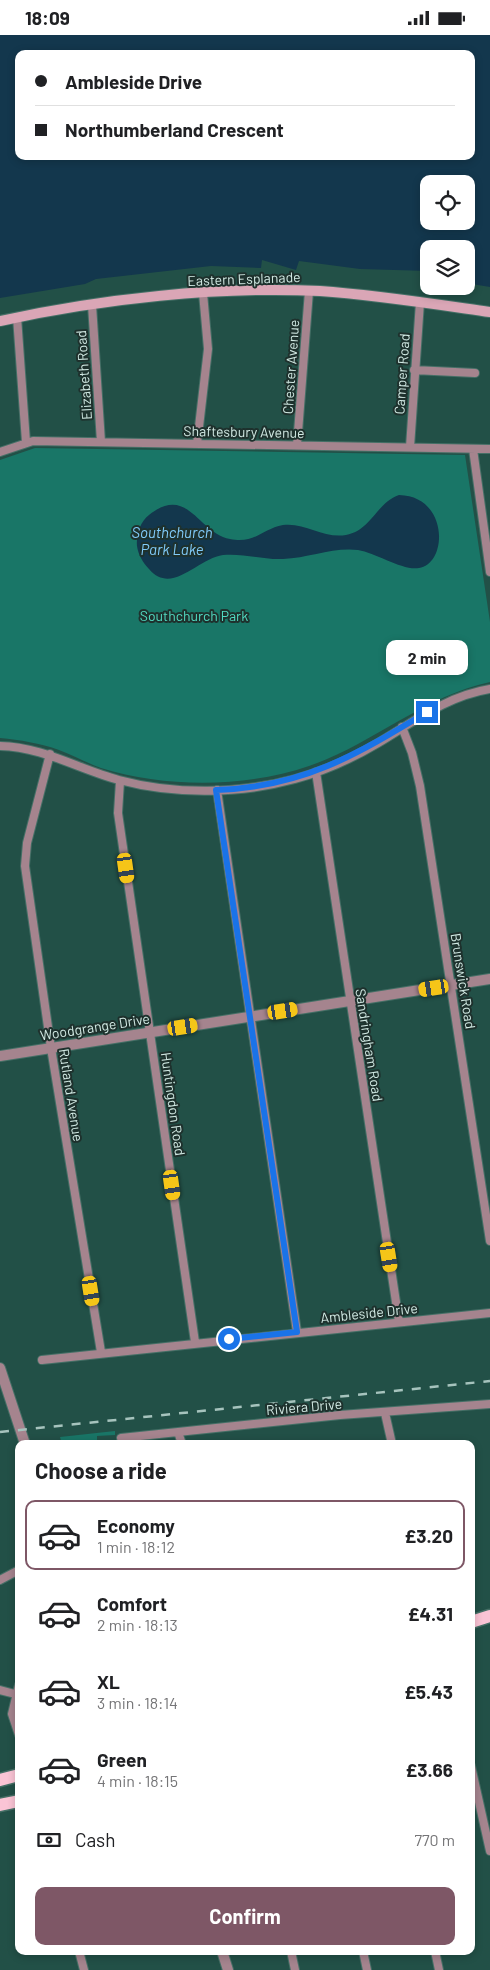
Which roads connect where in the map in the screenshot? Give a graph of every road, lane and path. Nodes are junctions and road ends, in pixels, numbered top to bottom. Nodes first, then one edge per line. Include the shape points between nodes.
1 (309, 291) junction
2 (203, 293) junction
3 (420, 302) junction
4 (92, 305) junction
5 (490, 312) edge
6 (17, 317) junction
7 (0, 321) edge
8 (414, 370) junction
9 (475, 373) dead end
10 (101, 442) junction
11 (26, 443) junction
12 (197, 444) junction
13 (298, 445) junction
14 (410, 447) junction
15 (473, 449) junction
16 (490, 449) edge
17 (0, 452) edge
18 (490, 572) edge
19 (490, 689) edge
20 (402, 727) junction
21 (0, 746) edge
22 (50, 754) junction
23 (316, 772) junction
24 (120, 781) junction
25 (216, 790) junction
26 (490, 979) edge
27 (451, 985) junction
28 (350, 1001) junction
29 (250, 1016) junction
30 (150, 1033) junction
31 (51, 1048) junction
32 (0, 1056) edge
33 (490, 1241) edge
34 (490, 1313) edge
35 (398, 1322) junction
36 (297, 1332) junction
37 (196, 1342) junction
38 (101, 1353) junction
39 (42, 1360) dead end
40 (0, 1368) edge
41 (490, 1404) edge
42 (385, 1413) junction
43 (178, 1432) junction
44 (24, 1440) edge
45 (128, 1440) edge
46 (181, 1440) edge
47 (391, 1440) edge
48 (15, 1572) edge
49 (0, 1580) edge
50 (490, 1616) edge
51 (475, 1621) edge
52 (0, 1690) edge
53 (15, 1694) joint
54 (15, 1723) edge
55 (15, 1776) edge
56 (0, 1779) edge
57 (475, 1784) edge
58 (15, 1802) edge
59 (0, 1805) edge
60 (490, 1851) edge
61 (80, 1955) edge
62 (223, 1955) edge
63 (292, 1955) edge
64 (364, 1955) edge
65 (436, 1955) edge
66 (84, 1970) edge
67 (228, 1970) edge
68 (295, 1970) edge
69 (367, 1970) edge
70 (439, 1970) edge

1 - 2 main road, Eastern Esplanade
1 - 3 main road, Eastern Esplanade
1 - 13 street, Chester Avenue
2 - 4 main road, Eastern Esplanade
2 - 12 street via 208,349
3 - 5 main road, Eastern Esplanade
3 - 8 street, Camper Road
4 - 6 main road, Eastern Esplanade
4 - 10 street, Elizabeth Road
6 - 7 main road, Eastern Esplanade
6 - 11 street
8 - 9 street
8 - 14 street, Camper Road
10 - 11 street, Shaftesbury Avenue
10 - 12 street, Shaftesbury Avenue
11 - 17 street, Shaftesbury Avenue
12 - 13 street, Shaftesbury Avenue
13 - 14 street, Shaftesbury Avenue
14 - 15 street, Shaftesbury Avenue
15 - 16 street, Shaftesbury Avenue
15 - 18 street
19 - 20 street via 463,695
20 - 23 street via 367,749
20 - 27 street, Brunswick Road via 420,786
21 - 22 street
22 - 24 street
22 - 31 street, Rutland Avenue via 27,843 25,866
23 - 25 street via 279,783
23 - 28 street, Sandringham Road
24 - 25 street via 155,787
24 - 30 street, Huntingdon Road via 118,813
25 - 29 street
26 - 27 street, Woodgrange Drive
27 - 28 street, Woodgrange Drive
27 - 33 street, Brunswick Road
28 - 29 street, Woodgrange Drive
28 - 35 street, Sandringham Road
29 - 30 street, Woodgrange Drive
29 - 36 street
30 - 31 street, Woodgrange Drive
30 - 37 street, Huntingdon Road
31 - 32 street, Woodgrange Drive
31 - 38 street, Rutland Avenue
34 - 35 street, Ambleside Drive
35 - 36 street, Ambleside Drive
36 - 37 street, Ambleside Drive
37 - 38 street, Ambleside Drive
38 - 39 street, Ambleside Drive
40 - 44 street
41 - 42 street, Riviera Drive
42 - 43 street, Riviera Drive
42 - 47 street
43 - 45 street, Riviera Drive
43 - 46 street
48 - 49 street
50 - 51 main road
52 - 53 street
53 - 54 street via 12,1714
55 - 56 main road
57 - 60 street
58 - 59 main road
61 - 66 street
62 - 67 street
63 - 68 street
64 - 69 street
65 - 70 street

